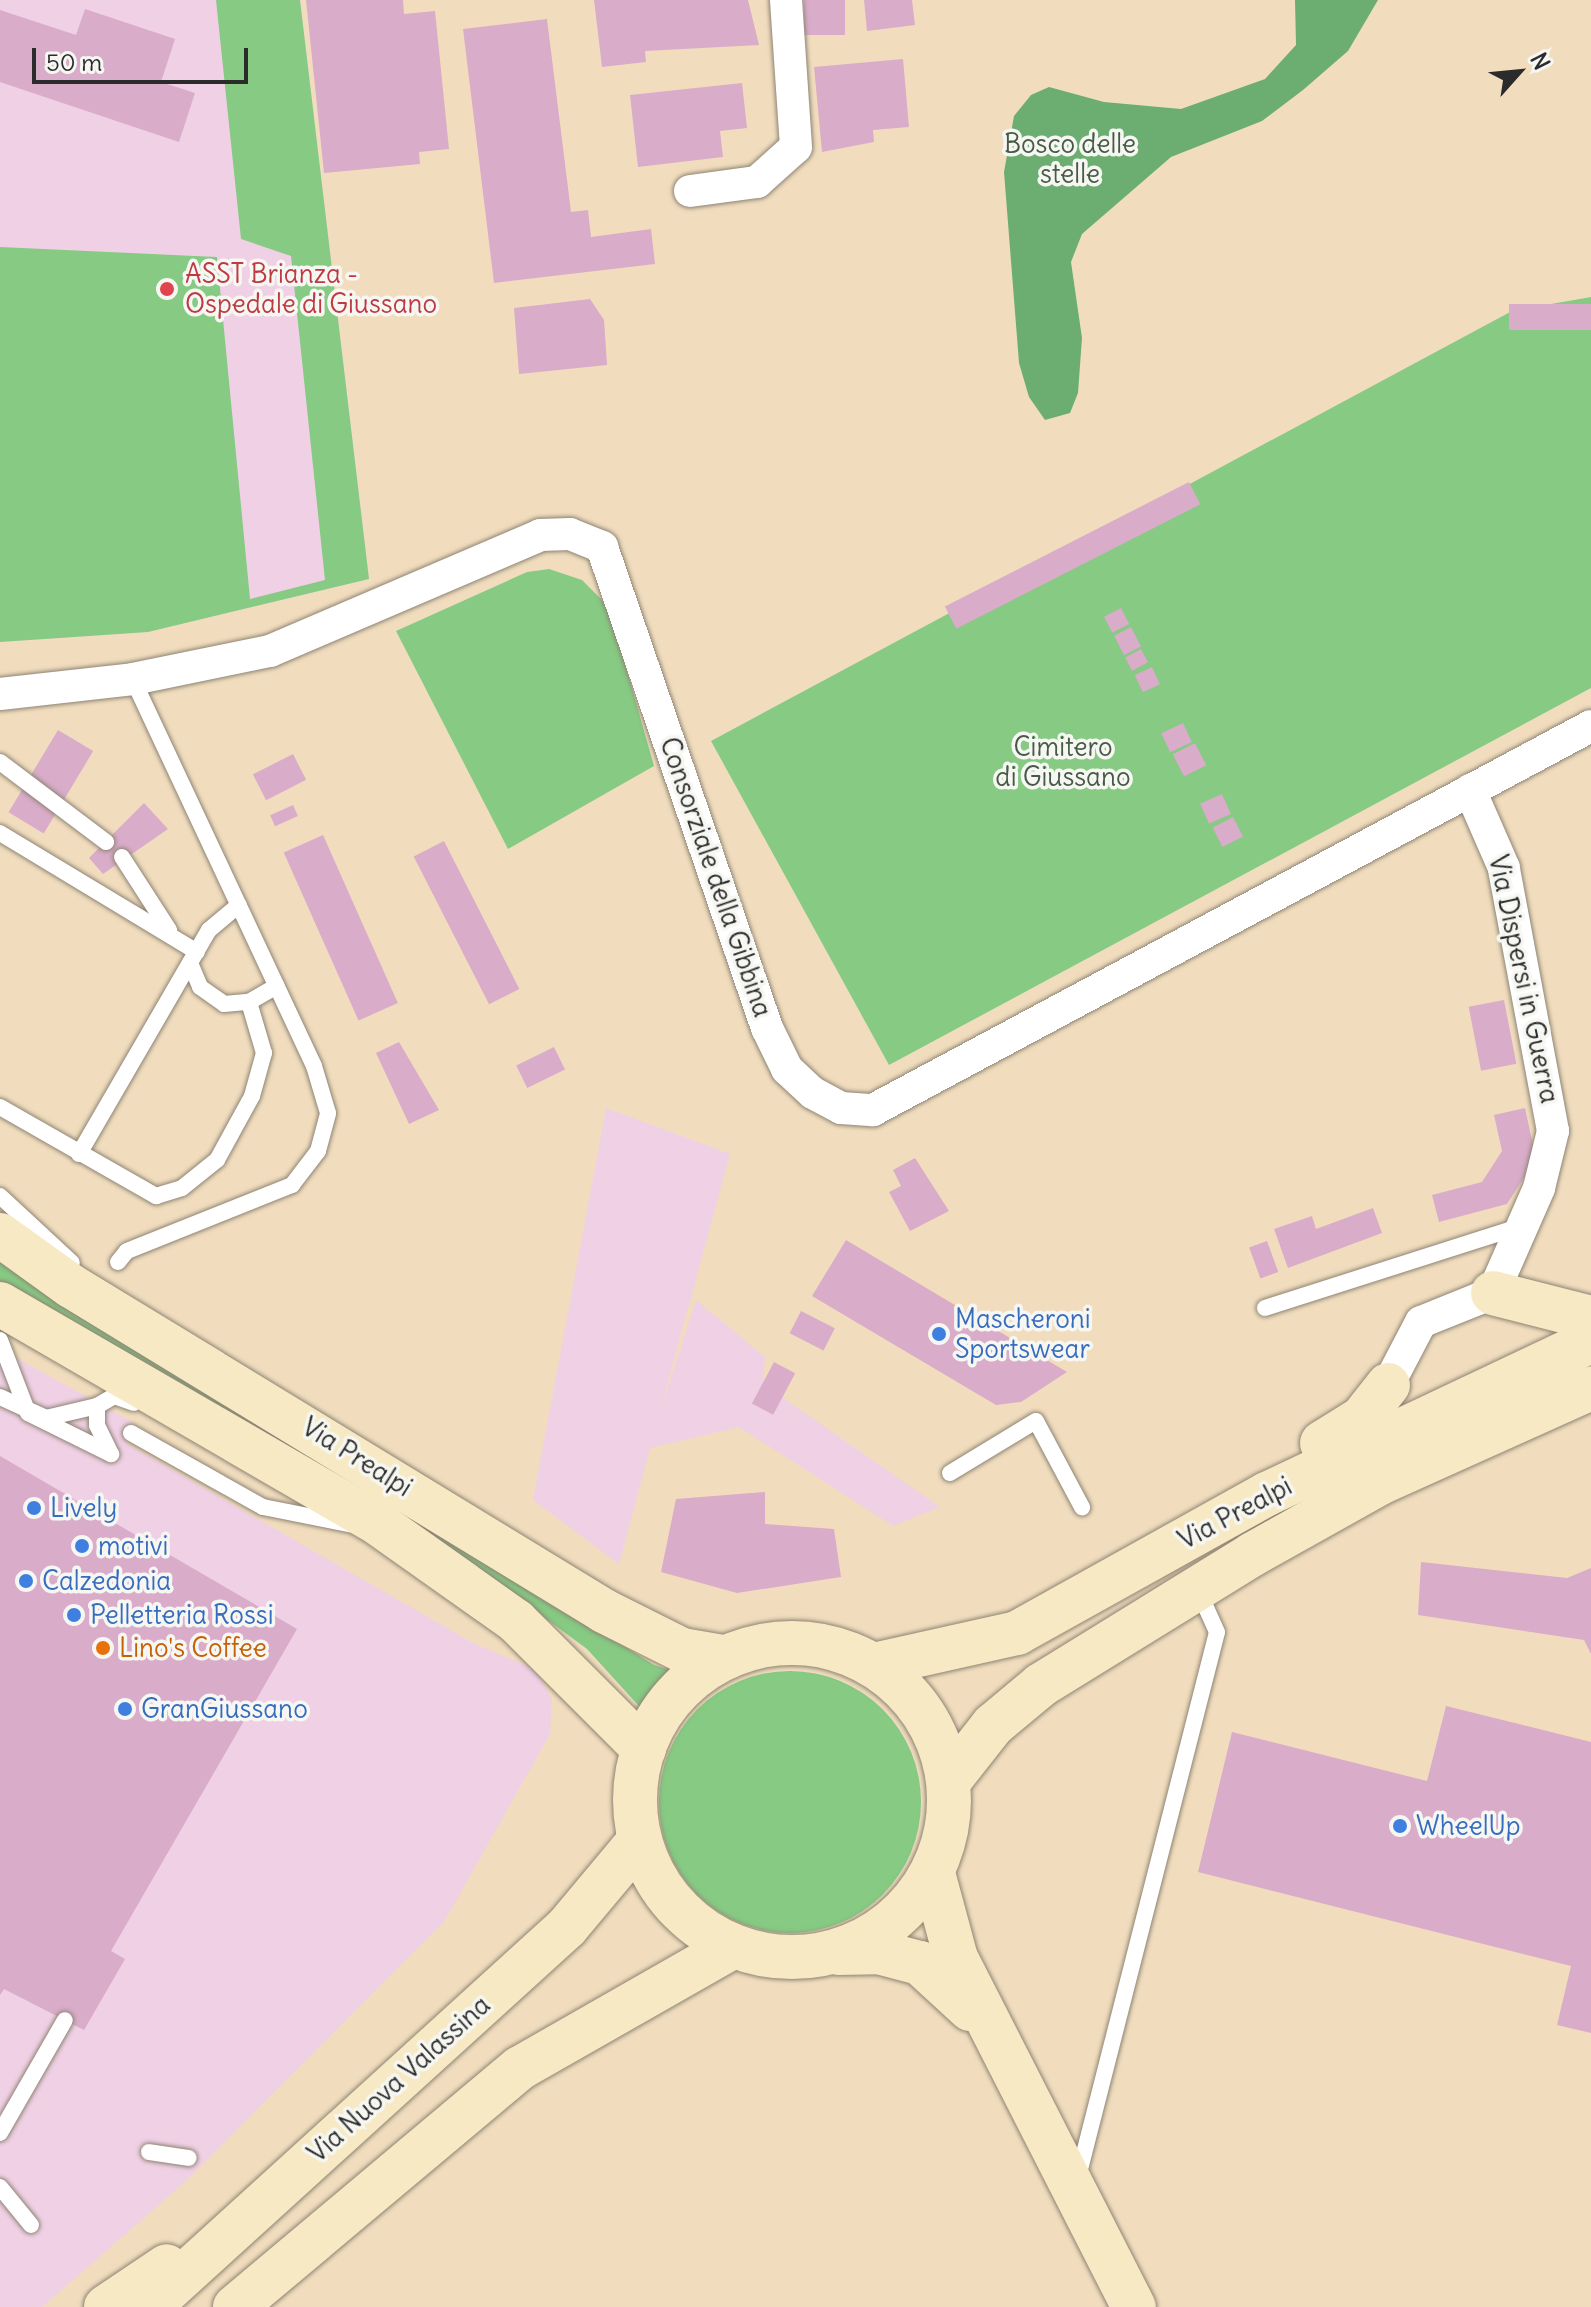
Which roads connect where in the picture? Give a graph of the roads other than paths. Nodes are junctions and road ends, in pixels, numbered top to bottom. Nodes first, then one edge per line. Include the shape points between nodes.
1 (786, 0) edge
2 (690, 191) dead end
3 (133, 679) junction
4 (0, 694) edge
5 (1591, 726) edge
6 (0, 762) edge
7 (1470, 790) junction
8 (0, 833) edge
9 (106, 842) dead end
10 (122, 857) dead end
11 (239, 905) junction
12 (174, 937) junction
13 (194, 957) junction
14 (277, 986) junction
15 (249, 1002) junction
16 (0, 1107) edge
17 (79, 1154) junction
18 (0, 1196) edge
19 (1523, 1226) junction
20 (0, 1235) edge
21 (118, 1262) dead end
22 (1493, 1293) junction
23 (0, 1304) edge
24 (1265, 1308) dead end
25 (1591, 1318) edge
26 (0, 1340) edge
27 (1591, 1341) edge
28 (1388, 1385) joint
29 (1591, 1388) edge
30 (0, 1397) edge
31 (97, 1406) junction
32 (274, 1406) junction
33 (28, 1413) junction
34 (131, 1433) dead end
35 (950, 1473) dead end
36 (299, 1477) junction
37 (1267, 1494) junction
38 (1082, 1507) dead end
39 (379, 1524) junction
40 (1197, 1589) junction
41 (724, 1657) junction
42 (874, 1665) junction
43 (644, 1749) junction
44 (949, 1781) junction
45 (639, 1841) junction
46 (933, 1873) junction
47 (732, 1947) junction
48 (832, 1953) junction
49 (65, 2020) dead end
50 (997, 2040) junction
51 (0, 2133) edge
52 (149, 2152) dead end
53 (189, 2158) dead end
54 (0, 2187) edge
55 (1074, 2190) junction
56 (247, 2216) junction
57 (31, 2225) dead end
58 (269, 2288) edge
59 (106, 2307) edge
60 (149, 2307) edge
61 (235, 2307) edge
62 (1134, 2307) edge

1 - 2 street via 796,147 757,182
3 - 4 street, Consorziale della Gibbina
3 - 7 street, Consorziale della Gibbina via 314,638 540,535 570,534 602,547 767,1028 787,1069 841,1108 873,1110
3 - 11 lane
5 - 7 street
6 - 9 lane
7 - 19 street, Via Dispersi in Guerra via 1504,868 1552,1100 1549,1158
8 - 12 lane
10 - 12 lane
11 - 13 lane
11 - 14 lane
12 - 13 lane
13 - 15 lane via 200,987 224,1004
13 - 17 lane
14 - 15 lane
14 - 21 lane via 328,1113 318,1151 292,1185 127,1251
15 - 17 lane via 264,1053 252,1096 217,1160 182,1188 156,1196
16 - 17 lane
18 - 32 lane via 74,1265 243,1370
19 - 22 street, Via Dispersi in Guerra
19 - 24 lane
20 - 32 main road, Via Prealpi via 71,1286
22 - 25 main road
22 - 28 street via 1421,1322
23 - 36 main road, Via Prealpi
26 - 33 lane
27 - 37 main road, Via Prealpi
28 - 37 main road via 1362,1418 1307,1453
29 - 40 main road, Via Prealpi via 1380,1483
30 - 33 lane
31 - 33 lane via 67,1418
31 - 33 lane via 97,1425 111,1454
31 - 36 lane via 122,1397 229,1459
32 - 41 main road, Via Prealpi via 604,1611 682,1650
34 - 39 lane via 263,1507 349,1530
35 - 38 lane via 1036,1421
36 - 39 main road, Via Prealpi
37 - 42 main road, Via Prealpi via 1017,1633
39 - 43 main road, Via Prealpi via 516,1621
40 - 44 main road, Via Prealpi via 1041,1685 993,1725
40 - 55 lane via 1217,1632
41 - 42 main road via 785,1642 831,1647
41 - 43 main road via 673,1695
42 - 44 main road via 910,1695 936,1735
43 - 45 main road via 634,1804
44 - 46 main road via 950,1813
45 - 47 main road via 659,1885 691,1922
45 - 56 main road, Via Nuova Valassina via 567,1927
46 - 48 main road via 891,1924
46 - 50 main road via 956,1958
47 - 48 main road via 776,1957
47 - 58 main road via 520,2068 362,2198
48 - 50 main road via 878,1952 920,1963
49 - 51 lane
50 - 55 main road
52 - 53 lane
54 - 57 lane
55 - 62 main road
56 - 59 main road
56 - 60 main road, Via Nuova Valassina
58 - 61 main road

